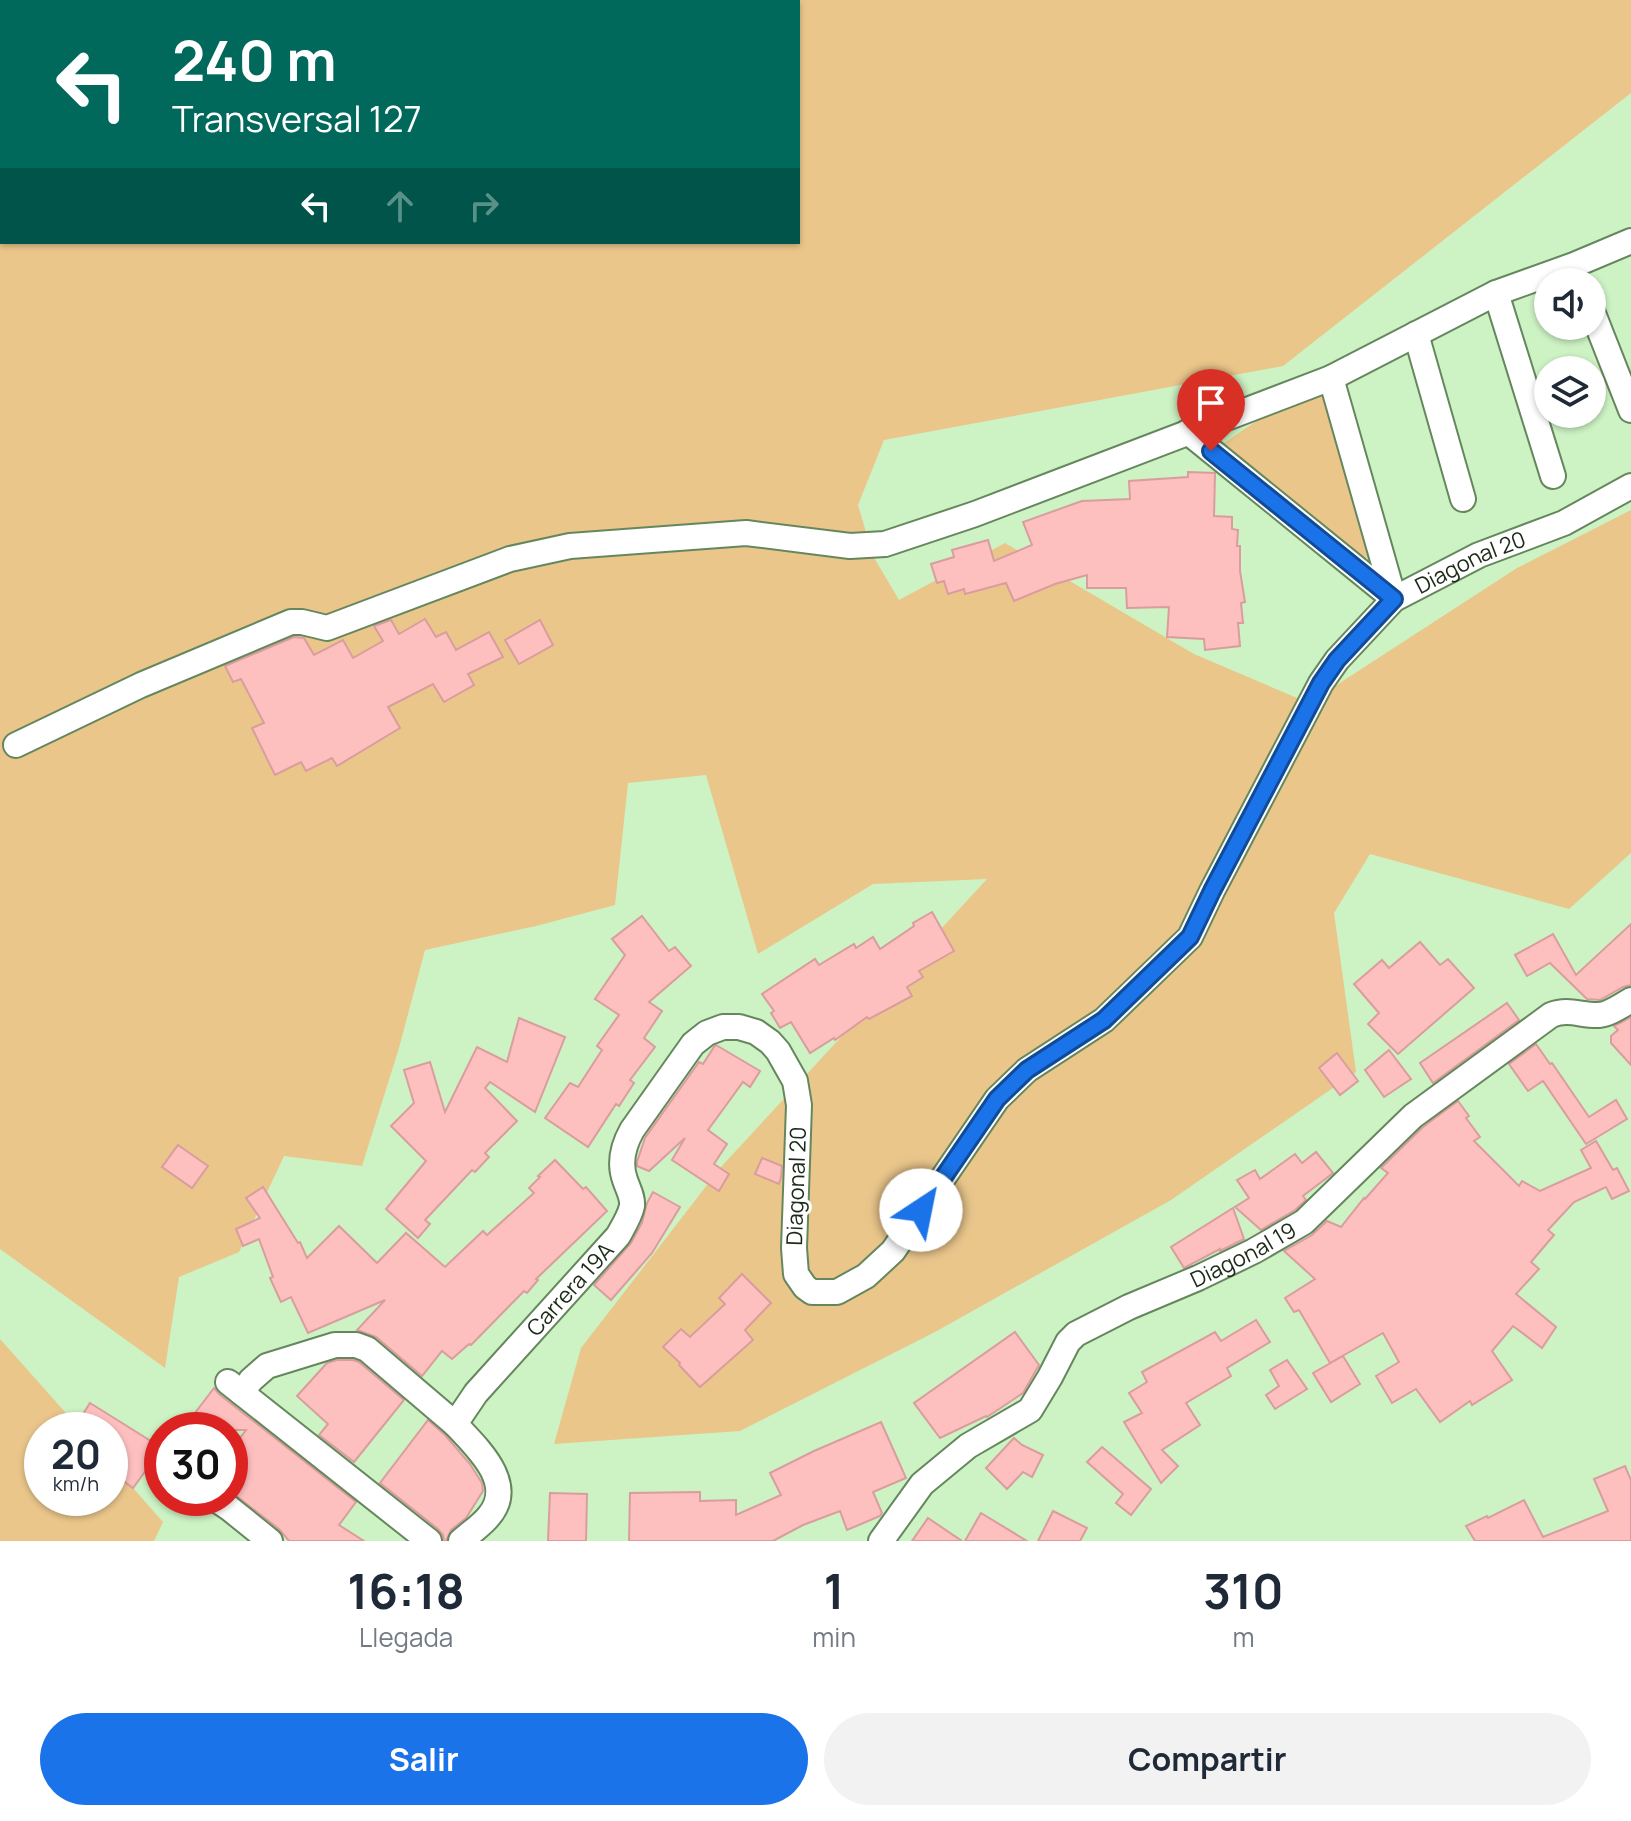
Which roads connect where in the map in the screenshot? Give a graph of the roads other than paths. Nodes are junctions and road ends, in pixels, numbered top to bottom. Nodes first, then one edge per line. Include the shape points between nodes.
1 (1631, 241) edge
2 (1587, 268) edge
3 (1534, 284) edge
4 (1496, 293) junction
5 (1416, 334) junction
6 (1603, 340) edge
7 (1331, 378) junction
8 (1631, 410) edge
9 (1188, 432) junction
10 (1553, 476) dead end
11 (1631, 486) edge
12 (1463, 499) dead end
13 (1394, 599) junction
14 (16, 745) dead end
15 (1631, 1000) edge
16 (723, 1027) joint
17 (455, 1424) junction
18 (239, 1516) edge
19 (270, 1541) edge
20 (429, 1541) edge
21 (461, 1541) edge
22 (881, 1541) edge

1 - 2 street
3 - 4 street
4 - 5 street
4 - 10 street
5 - 7 street
5 - 12 street
6 - 8 street
7 - 9 street
7 - 13 street
9 - 13 street
9 - 14 street via 885,544 850,546 746,533 570,546 510,559 327,628 291,622
11 - 13 street, Diagonal 20 via 1564,523 1479,555
13 - 16 street, Diagonal 20 via 1321,683 1190,937 1104,1020 1027,1070 997,1099 893,1251 866,1276 837,1292 812,1292 796,1274 795,1081 770,1042 756,1032
15 - 22 street, Diagonal 19 via 1599,1015 1551,1015 1413,1116 1304,1222 1212,1272 1076,1334 1030,1410 968,1446 922,1484
16 - 17 street, Carrera 19A via 693,1044 625,1143 622,1161 632,1206 618,1236 476,1393
17 - 20 street via 356,1345 335,1345 267,1366 235,1387
17 - 21 street via 491,1466 499,1490 491,1515
18 - 19 street

